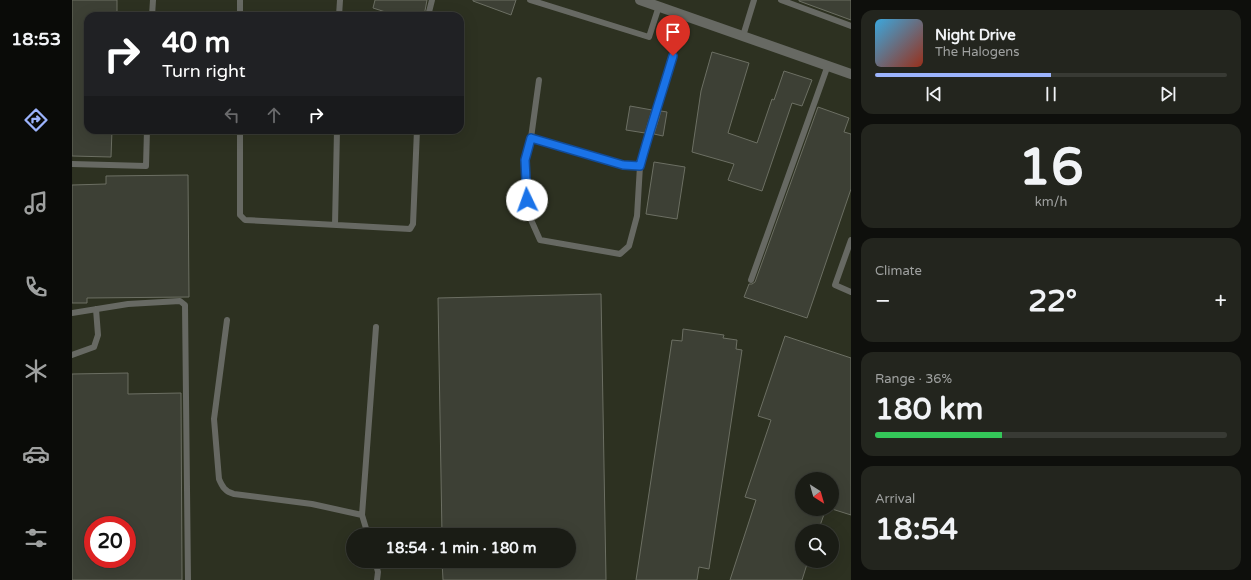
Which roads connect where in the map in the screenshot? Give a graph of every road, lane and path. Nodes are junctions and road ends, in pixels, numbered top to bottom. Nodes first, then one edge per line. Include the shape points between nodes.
1 (153, 0) edge
2 (240, 0) edge
3 (340, 0) edge
4 (432, 0) edge
5 (530, 0) edge
6 (640, 0) edge
7 (754, 0) edge
8 (780, 0) edge
9 (658, 6) junction
10 (152, 12) edge
11 (240, 12) edge
12 (339, 12) edge
13 (429, 12) edge
14 (685, 16) junction
15 (851, 26) edge
16 (743, 36) junction
17 (828, 65) junction
18 (851, 74) edge
19 (539, 80) dead end
20 (147, 134) edge
21 (240, 134) edge
22 (337, 134) edge
23 (418, 134) edge
24 (531, 138) junction
25 (72, 164) edge
26 (640, 166) junction
27 (335, 225) junction
28 (851, 240) edge
29 (751, 280) dead end
30 (851, 292) edge
31 (96, 309) junction
32 (72, 313) edge
33 (227, 320) dead end
34 (376, 328) dead end
35 (72, 355) edge
36 (362, 515) junction
37 (366, 528) edge
38 (377, 568) edge
39 (188, 580) edge
40 (377, 580) edge

1 - 10 lane
2 - 11 lane
3 - 12 lane
4 - 13 lane
5 - 9 lane via 649,36
6 - 9 street
7 - 16 lane
8 - 15 lane
9 - 14 street
14 - 16 street
14 - 26 lane
16 - 17 street
17 - 18 street
17 - 29 lane
19 - 24 lane
20 - 25 lane via 146,166
21 - 27 lane via 240,215 245,220
22 - 27 lane
23 - 27 lane via 413,224 410,229
24 - 26 lane via 623,165
24 - 26 lane via 525,160 528,213 540,240 620,254 629,246 637,216
28 - 30 lane via 835,285
31 - 32 lane
31 - 35 lane via 98,335 94,347
31 - 39 lane via 128,304 180,302 185,305
33 - 36 lane via 214,419 219,479 222,486 229,493 312,504
34 - 36 lane
36 - 37 lane
38 - 40 lane

